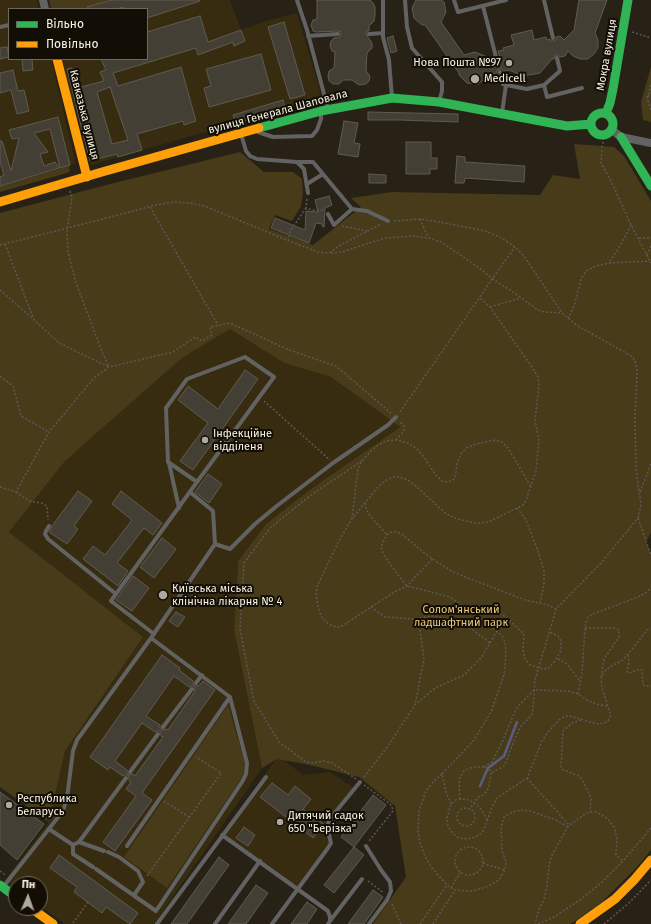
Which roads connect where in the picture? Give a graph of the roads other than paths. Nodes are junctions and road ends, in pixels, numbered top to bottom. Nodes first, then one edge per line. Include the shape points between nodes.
1 (297, 0) edge
2 (383, 0) edge
3 (405, 0) edge
4 (454, 0) edge
5 (506, 0) edge
6 (544, 0) edge
7 (628, 0) edge
8 (483, 6) junction
9 (383, 33) junction
10 (338, 34) dead end
11 (368, 34) dead end
12 (308, 36) junction
13 (553, 38) dead end
14 (557, 58) dead end
15 (57, 60) edge
16 (497, 61) dead end
17 (500, 72) dead end
18 (506, 85) junction
19 (544, 85) junction
20 (582, 88) dead end
21 (392, 98) junction
22 (439, 102) junction
23 (325, 110) junction
24 (502, 113) junction
25 (606, 113) junction
26 (591, 124) junction
27 (252, 130) junction
28 (612, 130) junction
29 (241, 134) junction
30 (621, 137) junction
31 (651, 143) edge
32 (297, 162) junction
33 (323, 174) junction
34 (87, 177) junction
35 (307, 184) junction
36 (651, 186) edge
37 (308, 193) road end
38 (0, 202) edge
39 (352, 210) junction
40 (328, 214) road end
41 (388, 221) road end
42 (396, 417) road end
43 (168, 462) junction
44 (197, 482) junction
45 (190, 492) junction
46 (179, 508) junction
47 (49, 526) road end
48 (215, 544) junction
49 (116, 594) junction
50 (152, 636) junction
51 (202, 675) junction
52 (196, 683) dead end
53 (192, 689) dead end
54 (230, 697) junction
55 (163, 727) dead end
56 (158, 734) dead end
57 (130, 772) dead end
58 (266, 777) dead end
59 (126, 778) dead end
60 (360, 782) road end
61 (49, 829) junction
62 (222, 835) junction
63 (79, 842) junction
64 (73, 845) junction
65 (127, 846) dead end
66 (366, 846) road end
67 (651, 860) edge
68 (260, 861) junction
69 (362, 879) road end
70 (1, 888) edge
71 (298, 889) junction
72 (134, 895) junction
73 (41, 916) edge
74 (50, 923) edge
75 (329, 923) edge
76 (157, 924) edge
77 (215, 924) edge
78 (272, 924) edge
79 (370, 924) edge
80 (580, 924) edge

1 - 12 lane
2 - 9 lane
3 - 22 lane via 412,48 442,82
4 - 8 lane via 458,12
5 - 8 lane
6 - 13 lane
7 - 25 street, Мокра вулиця via 613,90
8 - 16 lane
9 - 11 lane
9 - 21 lane via 389,60
10 - 12 lane
12 - 23 lane
14 - 19 lane via 560,71
15 - 34 street, Кавказька вулиця
17 - 18 lane via 503,84
18 - 19 lane via 527,88
18 - 24 lane
19 - 20 lane via 546,97
21 - 22 street, вулиця Генерала Шаповала
21 - 23 street, вулиця Генерала Шаповала
22 - 24 street, вулиця Генерала Шаповала
23 - 27 street, вулиця Генерала Шаповала
23 - 27 lane via 312,136 273,136
24 - 26 street, вулиця Генерала Шаповала via 567,126
25 - 26 street via 595,115
25 - 28 street via 611,116
26 - 28 street via 593,131 599,134 606,134
27 - 29 street, вулиця Генерала Шаповала
28 - 30 street
29 - 32 lane via 250,156 257,159
29 - 34 street, вулиця Генерала Шаповала
30 - 31 street
30 - 36 street
32 - 33 lane via 313,162
32 - 35 lane via 304,169
33 - 35 lane
33 - 39 lane
34 - 38 street, вулиця Генерала Шаповала
35 - 37 lane
39 - 40 lane via 334,225
39 - 41 lane via 367,211
42 - 48 lane via 278,505 230,549
43 - 44 lane
43 - 44 lane via 166,408 187,379 245,357 274,377
43 - 46 lane
44 - 45 lane
45 - 46 lane
45 - 48 lane via 213,511
46 - 49 lane
47 - 49 lane via 45,534 48,539
48 - 50 lane
49 - 50 lane via 111,602
50 - 51 lane
50 - 61 lane via 78,740 63,811
51 - 52 lane
51 - 54 lane
53 - 55 lane
54 - 65 lane
54 - 72 lane via 248,763 246,774 156,911
56 - 57 lane
58 - 62 lane
59 - 63 lane
60 - 71 lane via 329,820 331,843
61 - 64 lane
61 - 70 lane
62 - 68 lane
62 - 76 lane
63 - 64 lane
63 - 72 lane via 119,857 138,871 143,882
64 - 72 lane via 73,854
66 - 79 lane via 390,882 391,891
67 - 80 street via 615,898
68 - 71 lane
68 - 77 lane
69 - 75 lane
71 - 75 lane via 328,911
71 - 78 lane
73 - 74 street

